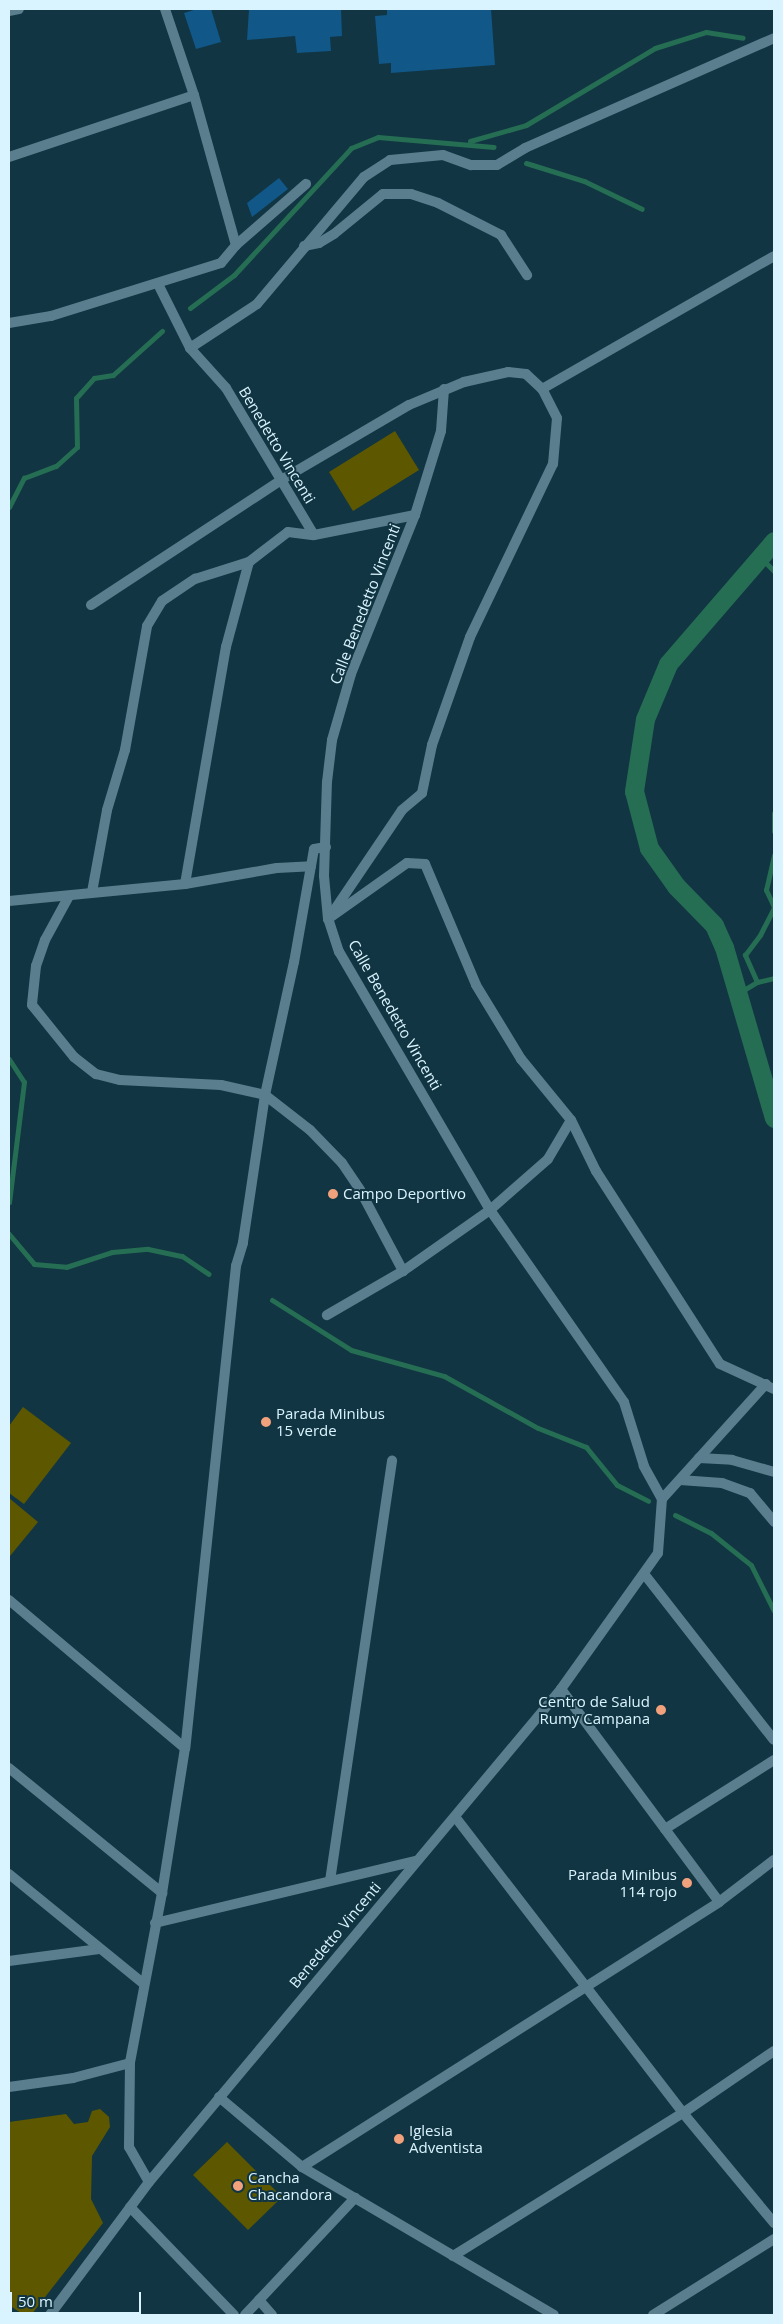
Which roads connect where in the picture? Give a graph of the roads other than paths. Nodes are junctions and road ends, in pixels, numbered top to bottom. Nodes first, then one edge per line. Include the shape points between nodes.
1 (18, 9) edge
2 (165, 9) edge
3 (9, 10) edge
4 (774, 38) edge
5 (194, 95) junction
6 (9, 157) edge
7 (306, 184) dead end
8 (236, 245) junction
9 (304, 246) junction
10 (774, 256) edge
11 (527, 275) dead end
12 (158, 284) junction
13 (9, 323) edge
14 (190, 348) junction
15 (542, 389) junction
16 (444, 390) junction
17 (281, 480) junction
18 (416, 515) junction
19 (314, 535) junction
20 (250, 562) junction
21 (91, 605) dead end
22 (326, 847) junction
23 (311, 866) junction
24 (185, 884) junction
25 (92, 892) junction
26 (69, 896) junction
27 (9, 901) edge
28 (328, 919) junction
29 (265, 1094) junction
30 (571, 1120) junction
31 (490, 1210) junction
32 (402, 1271) junction
33 (327, 1314) dead end
34 (770, 1386) edge
35 (699, 1458) junction
36 (392, 1461) dead end
37 (774, 1472) edge
38 (680, 1480) junction
39 (662, 1499) junction
40 (774, 1522) edge
41 (645, 1575) junction
42 (9, 1600) edge
43 (561, 1689) junction
44 (774, 1740) edge
45 (185, 1748) junction
46 (774, 1760) edge
47 (9, 1768) edge
48 (456, 1818) junction
49 (665, 1829) junction
50 (774, 1860) edge
51 (416, 1861) junction
52 (9, 1874) edge
53 (330, 1881) junction
54 (162, 1893) junction
55 (719, 1902) junction
56 (155, 1923) junction
57 (99, 1949) junction
58 (9, 1961) edge
59 (144, 1984) junction
60 (586, 1988) junction
61 (774, 2051) edge
62 (130, 2063) junction
63 (9, 2087) edge
64 (219, 2097) junction
65 (683, 2113) junction
66 (302, 2167) junction
67 (149, 2182) junction
68 (355, 2198) junction
69 (130, 2207) junction
70 (774, 2223) edge
71 (774, 2239) edge
72 (453, 2256) junction
73 (259, 2300) junction
74 (50, 2315) edge
75 (234, 2315) edge
76 (245, 2315) edge
77 (272, 2315) edge
78 (554, 2315) edge
79 (652, 2315) edge

1 - 3 street
2 - 5 street
4 - 9 street via 524,148 497,165 471,165 443,155 390,160 364,177
5 - 6 street
5 - 8 street
7 - 8 street
8 - 12 street via 222,262
9 - 11 street via 319,243 334,234 383,194 411,194 438,203 501,235
9 - 14 street via 257,304
10 - 15 street
12 - 13 street via 51,316
12 - 14 street, Benedetto Vincenti
14 - 17 street, Benedetto Vincenti via 226,388
15 - 16 street via 526,374 508,372
15 - 28 street via 557,418 553,464 470,637 432,745 422,793 402,810
16 - 17 street via 409,405
16 - 18 street, Calle Benedetto Vincenti via 441,431
17 - 19 street, Benedetto Vincenti
17 - 21 street
18 - 19 street
18 - 22 street, Calle Benedetto Vincenti via 351,674 332,740 327,782
19 - 20 street via 288,532
20 - 24 street via 226,648
20 - 25 street via 195,580 162,601 147,626 125,750 107,810
22 - 23 street via 314,848
22 - 28 street, Calle Benedetto Vincenti
23 - 24 street via 277,868
23 - 29 street
24 - 25 street
25 - 26 street
26 - 27 street
26 - 29 street via 45,940 36,966 32,1005 74,1057 96,1074 120,1080 221,1085
28 - 30 street via 407,863 425,864 476,985 521,1059
28 - 31 street, Calle Benedetto Vincenti via 339,952
29 - 32 street via 310,1130 342,1164 360,1190
29 - 45 street via 243,1243 236,1266
30 - 31 street via 548,1159
30 - 34 street via 596,1172 720,1364
31 - 32 street
31 - 39 street, Calle Benedetto Vincenti via 624,1402 644,1466
32 - 33 street
34 - 35 street
35 - 37 street via 732,1460
35 - 38 street
36 - 53 street
38 - 39 street
38 - 40 street via 722,1483 750,1494
39 - 41 street via 658,1553
41 - 43 street, Benedetto Vincenti
41 - 44 street
42 - 45 street
43 - 48 street, Benedetto Vincenti
43 - 49 street
45 - 54 street
46 - 49 street
47 - 54 street
48 - 51 street, Benedetto Vincenti
48 - 60 street
49 - 55 street
50 - 55 street
51 - 53 street
51 - 64 street, Benedetto Vincenti
52 - 57 street
53 - 56 street
54 - 56 street
55 - 60 street
56 - 59 street
57 - 58 street
57 - 59 street
59 - 62 street
60 - 65 street
60 - 66 street
61 - 65 street
62 - 63 street via 73,2078
62 - 67 street via 130,2146
64 - 66 street
64 - 67 street, Benedetto Vincenti
65 - 70 street
65 - 72 street
66 - 68 street
67 - 69 street, Benedetto Vincenti
68 - 72 street
68 - 73 street
69 - 74 street, Benedetto Vincenti
69 - 75 street
71 - 79 street
72 - 78 street
73 - 76 street
73 - 77 street

